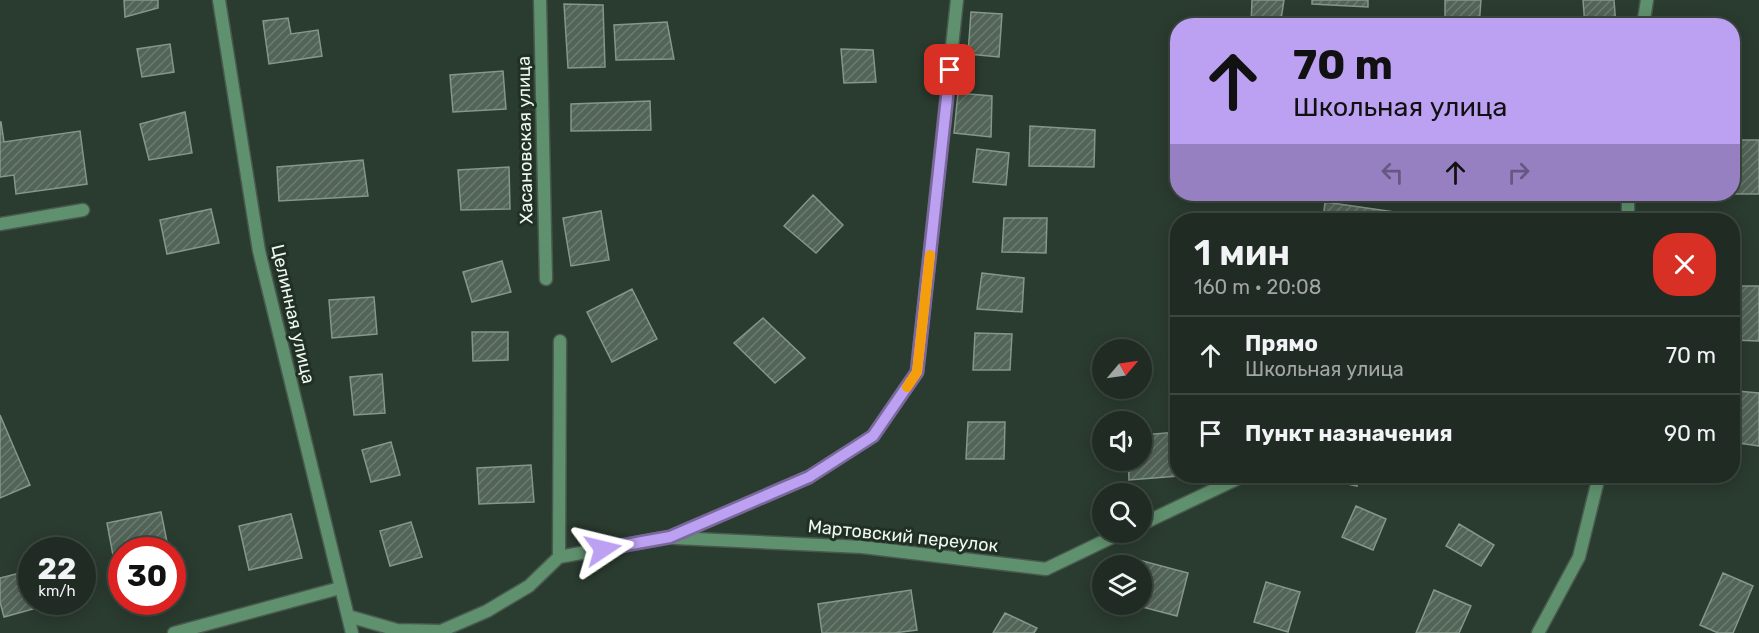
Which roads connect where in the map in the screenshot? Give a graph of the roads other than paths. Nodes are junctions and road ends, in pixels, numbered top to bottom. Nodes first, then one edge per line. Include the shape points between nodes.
1 (219, 0) edge
2 (540, 0) edge
3 (957, 0) edge
4 (1647, 0) edge
5 (1644, 18) edge
6 (83, 210) dead end
7 (0, 224) edge
8 (546, 279) dead end
9 (560, 341) dead end
10 (1229, 483) edge
11 (1597, 483) edge
12 (1152, 519) edge
13 (670, 537) junction
14 (1100, 543) edge
15 (559, 557) junction
16 (340, 588) junction
17 (348, 616) junction
18 (174, 633) edge
19 (352, 633) edge
20 (1538, 633) edge

1 - 16 street, Целинная улица via 259,251
2 - 8 street, Хасановская улица
3 - 13 street, Мартовский переулок via 917,372 873,436 809,477
4 - 5 street
6 - 7 street
9 - 15 street
10 - 12 street
11 - 20 street via 1580,557
13 - 14 street, Мартовский переулок via 862,547 1046,569
13 - 15 street, Мартовский переулок
15 - 17 street via 529,586 487,611 441,631 397,630
16 - 17 street, Целинная улица
16 - 18 street
17 - 19 street, Целинная улица

